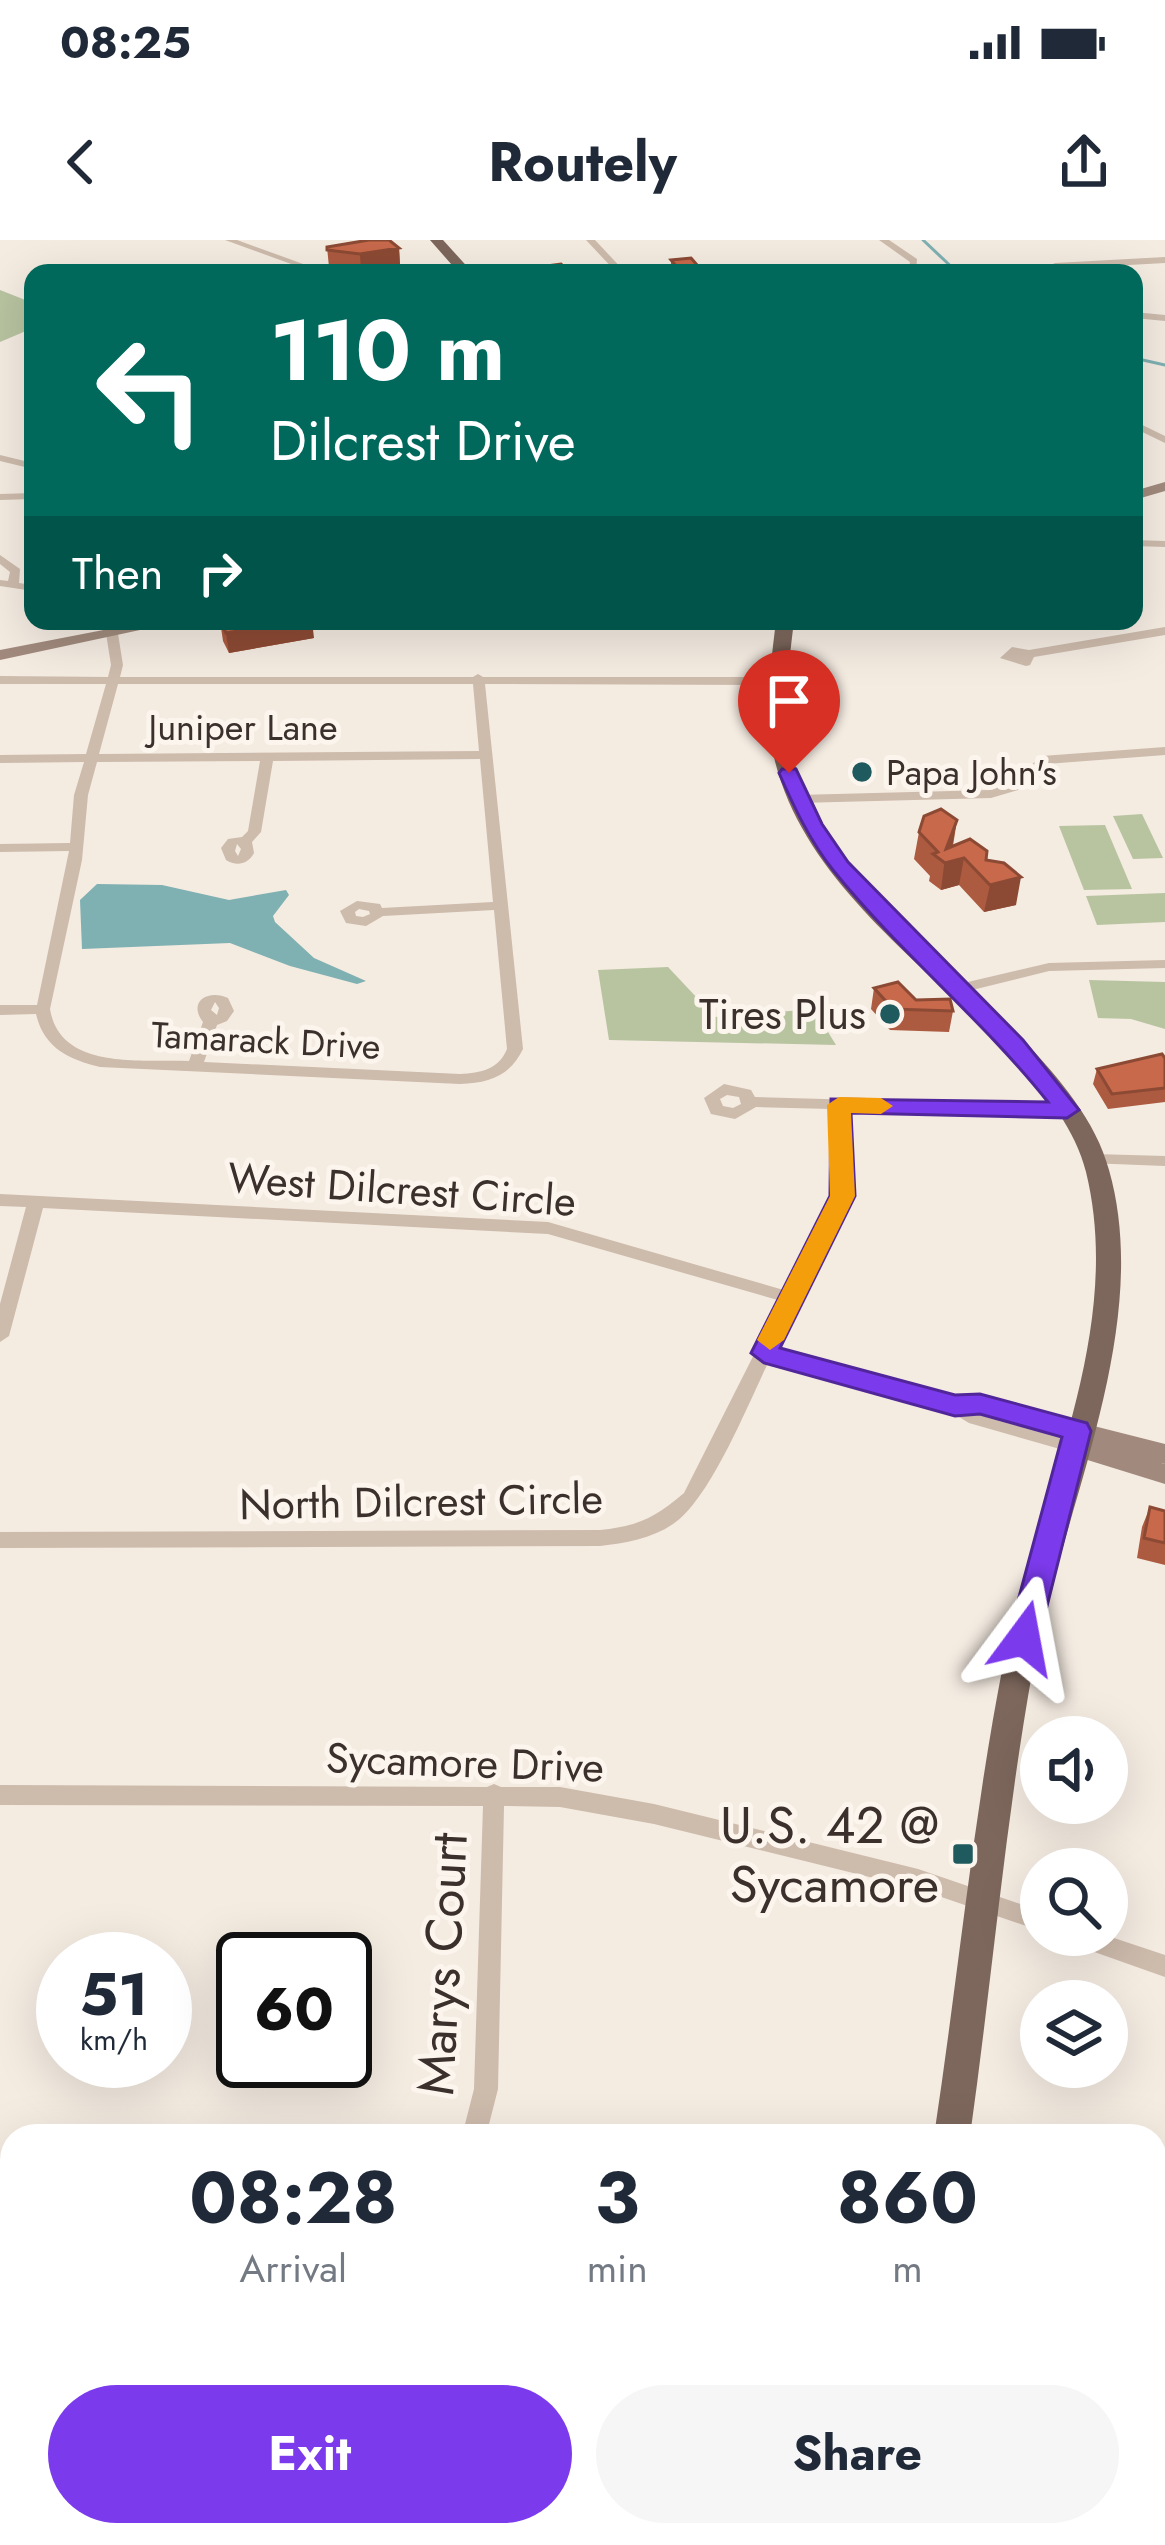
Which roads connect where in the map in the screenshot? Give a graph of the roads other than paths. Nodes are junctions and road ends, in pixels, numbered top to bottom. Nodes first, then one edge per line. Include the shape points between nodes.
1 (229, 240) edge
2 (436, 240) edge
3 (590, 240) edge
4 (883, 240) edge
5 (1165, 260) edge
6 (298, 264) edge
7 (454, 264) edge
8 (613, 264) edge
9 (913, 264) edge
10 (1092, 264) edge
11 (0, 558) edge
12 (7, 584) edge
13 (90, 630) edge
14 (110, 630) edge
15 (784, 630) edge
16 (1124, 630) edge
17 (1029, 654) dead end
18 (0, 655) edge
19 (478, 677) junction
20 (114, 679) junction
21 (0, 680) edge
22 (781, 681) junction
23 (1165, 751) edge
24 (486, 755) junction
25 (267, 757) junction
26 (91, 758) junction
27 (0, 759) edge
28 (798, 799) junction
29 (244, 842) dead end
30 (75, 847) junction
31 (0, 848) edge
32 (500, 906) junction
33 (378, 912) dead end
34 (1165, 964) edge
35 (960, 988) junction
36 (43, 1009) junction
37 (0, 1010) edge
38 (212, 1018) dead end
39 (195, 1066) junction
40 (750, 1102) dead end
41 (839, 1105) junction
42 (1067, 1110) junction
43 (1094, 1159) junction
44 (1165, 1161) edge
45 (0, 1200) edge
46 (36, 1202) junction
47 (790, 1298) junction
48 (0, 1336) edge
49 (764, 1353) junction
50 (1076, 1438) junction
51 (1165, 1454) edge
52 (1165, 1474) edge
53 (0, 1540) edge
54 (494, 1794) junction
55 (0, 1796) edge
56 (986, 1902) junction
57 (1020, 1914) edge
58 (1128, 1954) edge
59 (1165, 1966) edge
60 (477, 2124) edge
61 (954, 2124) edge

1 - 6 street
2 - 7 main road
3 - 8 street
4 - 9 street
5 - 10 street
11 - 12 street via 16,571
13 - 18 main road
14 - 20 street
15 - 22 main road
16 - 17 street
19 - 20 street
19 - 22 street
19 - 24 street, Tamarack Drive
20 - 21 street
20 - 26 street
22 - 28 main road via 783,750
23 - 28 street via 1042,760 999,793
24 - 25 street, Juniper Lane
24 - 32 street, Tamarack Drive
25 - 26 street, Juniper Lane
25 - 29 street via 254,832
26 - 27 street, Juniper Lane
26 - 30 street
28 - 35 main road via 864,894
30 - 31 street
30 - 36 street
32 - 33 street
32 - 39 street, Tamarack Drive via 515,1048 495,1073 460,1079
34 - 35 street via 1049,967
35 - 42 main road
36 - 37 street
36 - 39 street, Tamarack Drive via 47,1033 78,1056
38 - 39 street
40 - 41 street
41 - 42 street
41 - 47 street, North Dilcrest Circle via 842,1196
42 - 43 main road
43 - 44 street
43 - 50 main road via 1108,1218 1109,1282
45 - 46 street, West Dilcrest Circle
46 - 47 street, West Dilcrest Circle via 548,1228
46 - 48 street
47 - 49 street, North Dilcrest Circle
49 - 50 street via 975,1418
49 - 53 street, North Dilcrest Circle via 691,1498 633,1534
50 - 51 main road
50 - 52 main road
50 - 56 main road via 1029,1607
54 - 55 street, Sycamore Drive
54 - 56 street, Sycamore Drive via 608,1804
54 - 60 street, Marys Court via 486,2089
56 - 57 street, Sycamore Drive
56 - 61 main road
58 - 59 street

